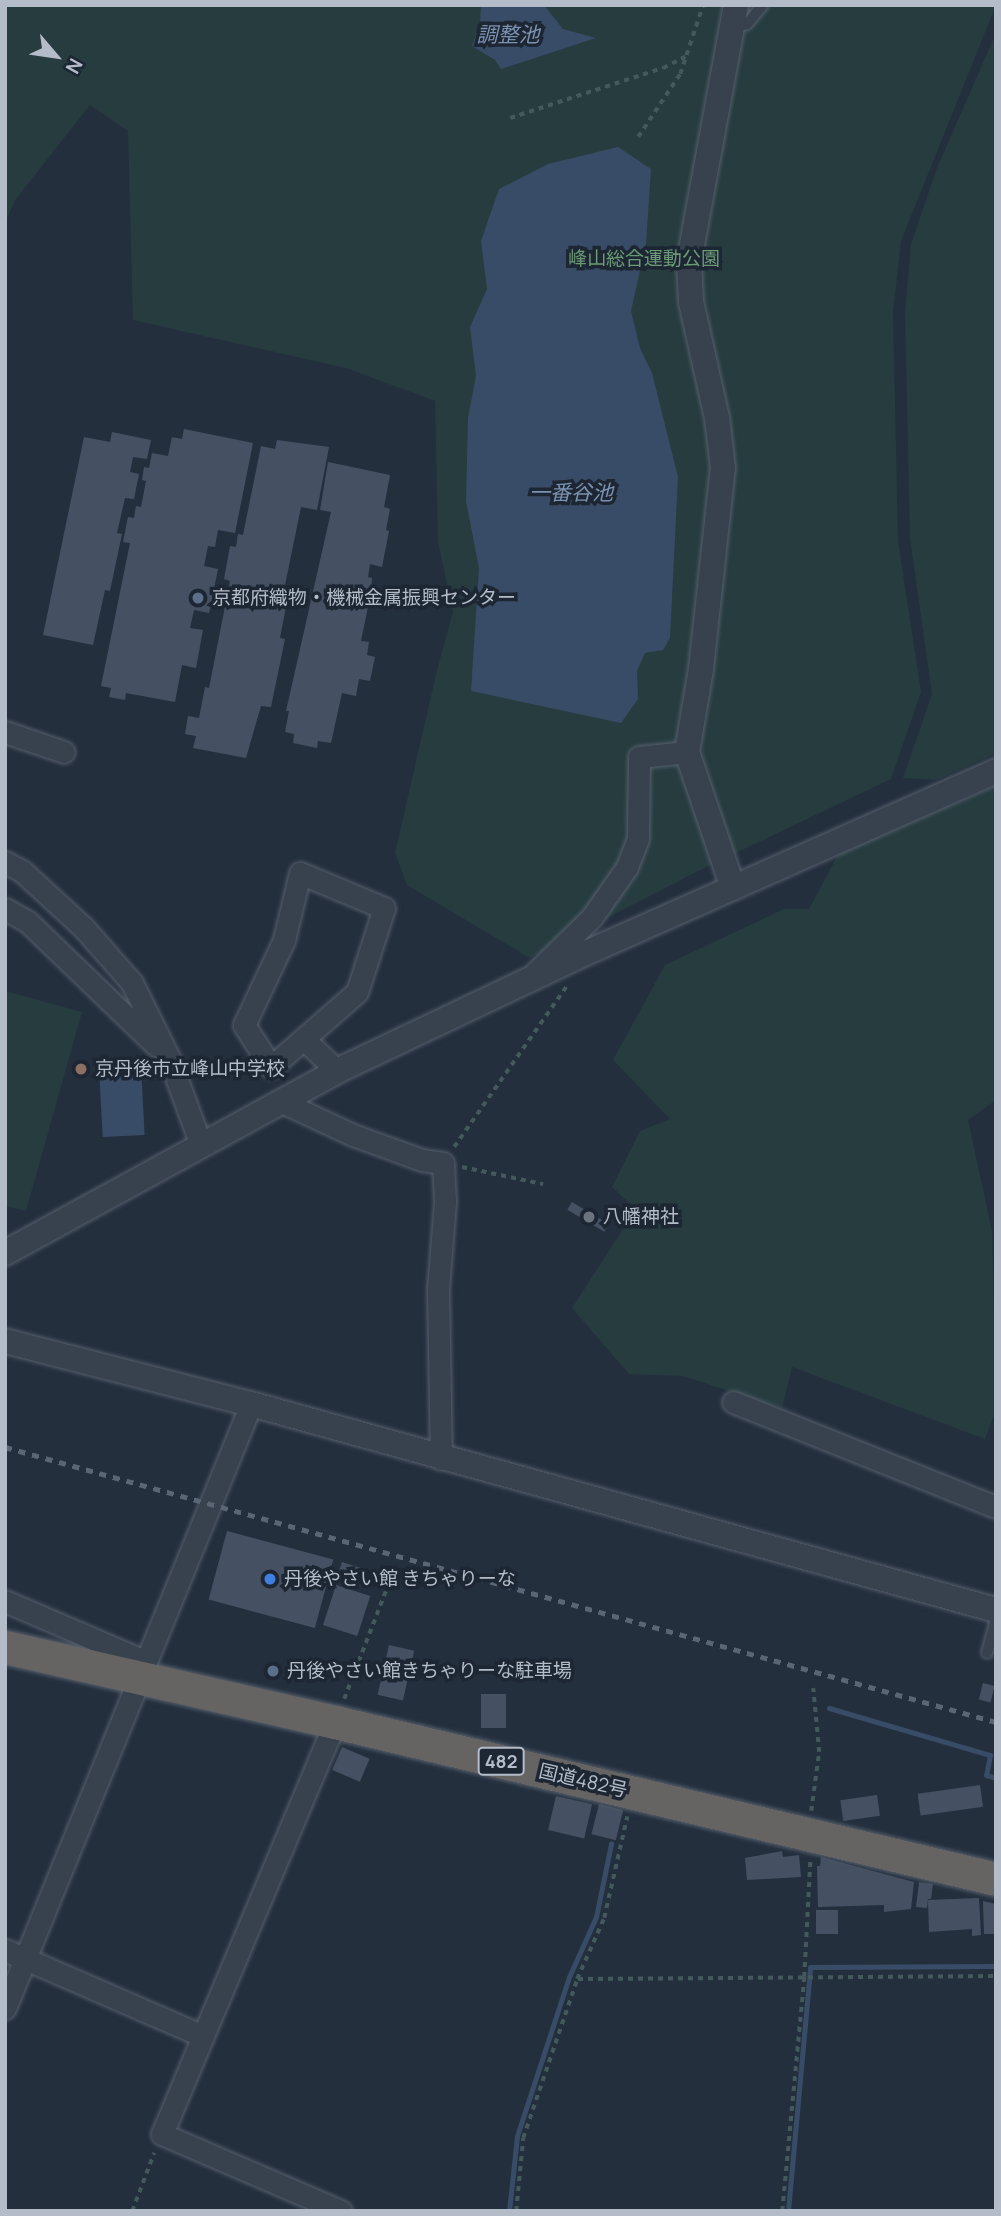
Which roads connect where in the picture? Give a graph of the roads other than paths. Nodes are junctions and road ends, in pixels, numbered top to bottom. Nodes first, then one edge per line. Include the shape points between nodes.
1 (763, 5) edge
2 (734, 16) edge
3 (5, 732) edge
4 (64, 752) dead end
5 (687, 752) junction
6 (996, 771) edge
7 (5, 862) edge
8 (733, 888) junction
9 (5, 909) edge
10 (526, 981) junction
11 (304, 1039) junction
12 (169, 1058) junction
13 (337, 1071) junction
14 (279, 1101) junction
15 (201, 1145) junction
16 (5, 1253) edge
17 (5, 1341) edge
18 (733, 1402) dead end
19 (251, 1404) junction
20 (441, 1458) junction
21 (996, 1507) edge
22 (5, 1601) edge
23 (996, 1610) edge
24 (996, 1619) edge
25 (5, 1647) edge
26 (987, 1653) dead end
27 (141, 1670) junction
28 (335, 1722) junction
29 (996, 1879) edge
30 (5, 1950) edge
31 (26, 1958) junction
32 (5, 2008) edge
33 (203, 2036) junction
34 (341, 2211) edge

1 - 2 lane via 747,24
2 - 5 street via 689,261 691,302 717,418 723,468
3 - 4 street
5 - 8 street
5 - 10 street via 639,757 638,838 627,867 592,917
6 - 8 street
7 - 12 street via 22,871 83,927 132,983
8 - 10 street
9 - 12 street via 28,922
10 - 13 street
11 - 11 street via 357,992 384,908 300,873 284,940 244,1026 271,1067
11 - 13 street
12 - 15 street
13 - 14 street
14 - 15 street
14 - 20 street via 353,1135 443,1163 445,1202 438,1289
15 - 16 street
17 - 19 street
18 - 21 street
19 - 20 street
19 - 27 street
20 - 23 street
22 - 27 street
24 - 26 lane
25 - 27 highway, 国道482号 / 482
27 - 28 highway, 国道482号 / 482
27 - 31 street
28 - 29 highway, 国道482号 / 482
28 - 33 street
30 - 31 street
31 - 32 street
31 - 33 street
33 - 34 street via 162,2134

